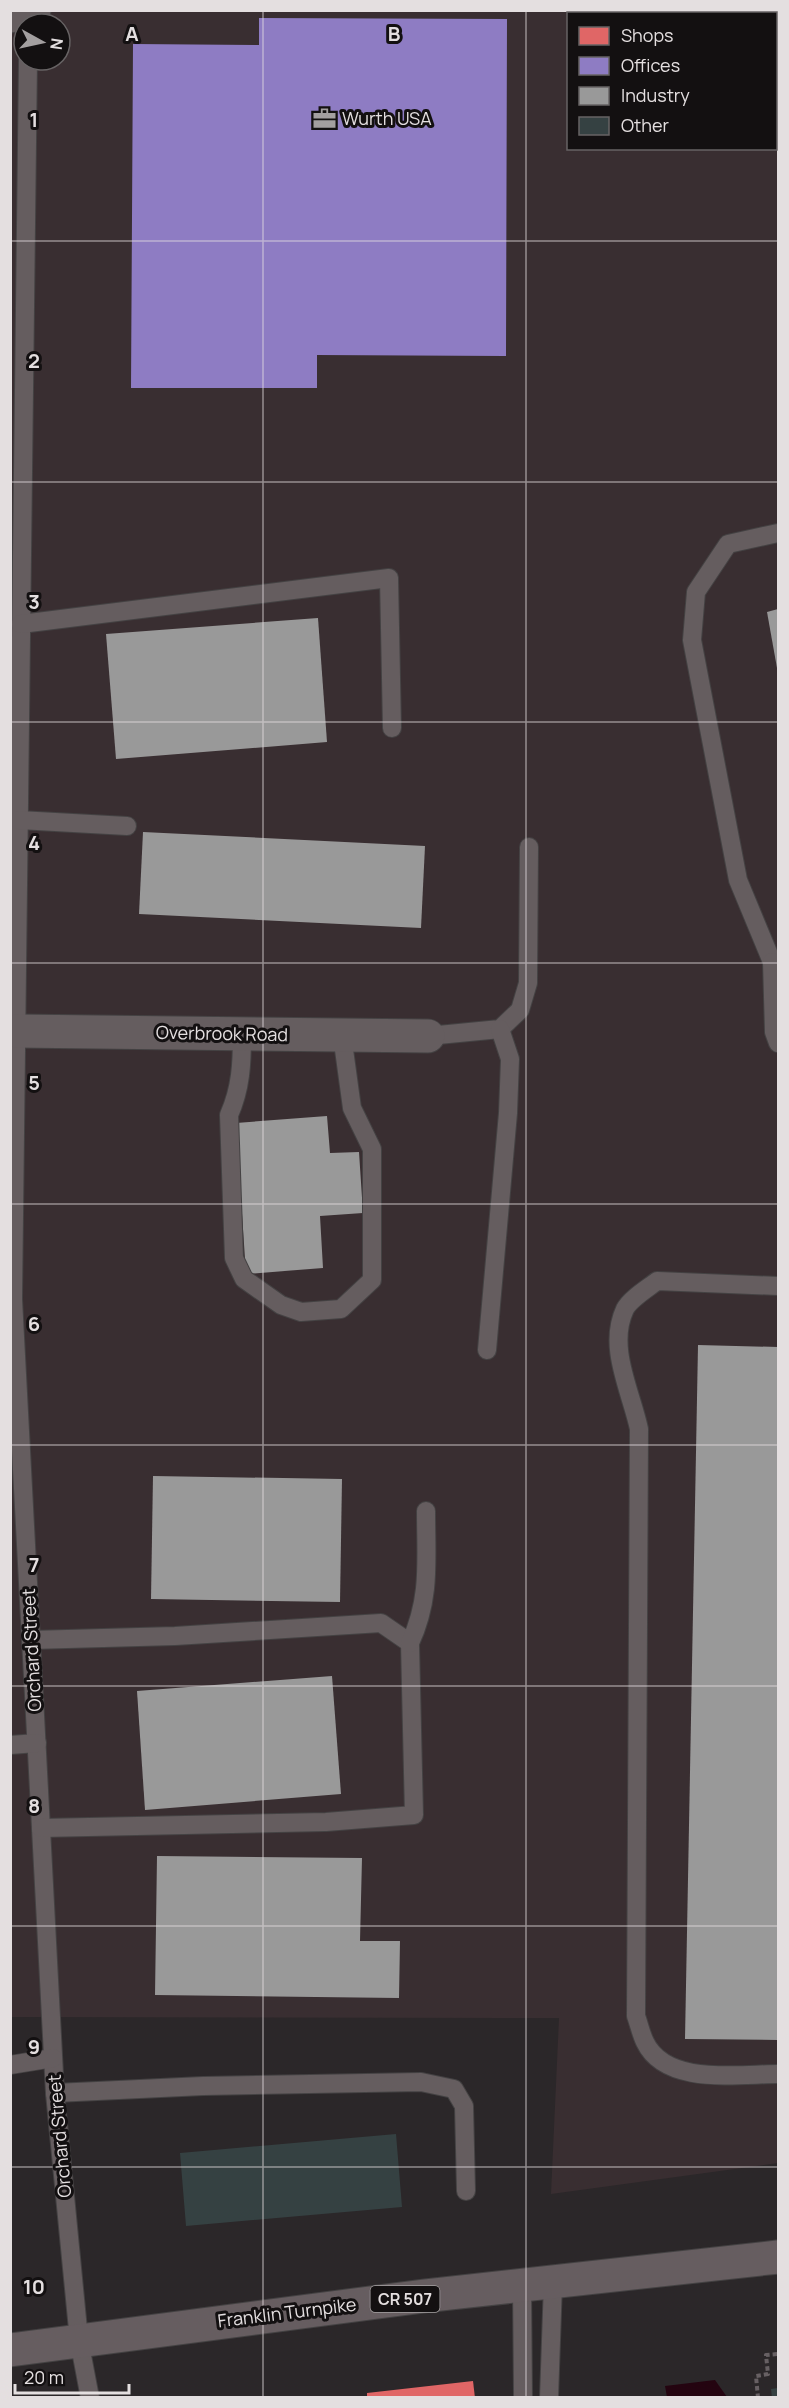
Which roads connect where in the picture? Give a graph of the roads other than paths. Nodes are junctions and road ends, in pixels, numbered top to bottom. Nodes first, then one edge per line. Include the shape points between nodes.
1 (28, 72) edge
2 (778, 533) edge
3 (21, 624) junction
4 (392, 728) dead end
5 (19, 820) junction
6 (127, 826) dead end
7 (529, 847) dead end
8 (775, 965) edge
9 (500, 1029) junction
10 (17, 1031) junction
11 (242, 1034) junction
12 (342, 1035) junction
13 (428, 1036) joint
14 (778, 1043) edge
15 (13, 1077) edge
16 (12, 1251) edge
17 (778, 1286) edge
18 (487, 1350) dead end
19 (426, 1511) dead end
20 (31, 1640) junction
21 (410, 1643) junction
22 (37, 1743) junction
23 (10, 1745) edge
24 (41, 1828) junction
25 (53, 2058) junction
26 (10, 2065) edge
27 (778, 2074) edge
28 (55, 2092) junction
29 (466, 2191) dead end
30 (778, 2257) edge
31 (538, 2285) junction
32 (79, 2340) junction
33 (10, 2350) edge
34 (90, 2397) edge
35 (523, 2397) edge
36 (549, 2397) edge

1 - 3 lane, Orchard Street
2 - 8 lane via 728,544 696,592 692,640 738,880
3 - 4 lane via 389,578
3 - 5 lane, Orchard Street
5 - 6 lane
5 - 10 lane, Orchard Street
7 - 9 lane via 528,983 520,1010
8 - 14 lane via 774,1032
9 - 13 lane
9 - 18 lane via 510,1059 508,1113
10 - 11 street, Overbrook Road
10 - 15 lane, Orchard Street
11 - 12 street, Overbrook Road
11 - 12 lane via 242,1068 229,1115 234,1258 244,1279 281,1305 301,1312 341,1309 372,1280 372,1149 352,1108
12 - 13 street, Overbrook Road
15 - 16 lane, Orchard Street
16 - 20 lane, Orchard Street
17 - 27 lane via 657,1281 626,1307 617,1337 639,1429 636,2016 646,2044 666,2066 692,2074
19 - 21 lane via 427,1586 420,1620
20 - 21 lane via 381,1623
20 - 22 lane, Orchard Street
21 - 24 lane via 414,1815 326,1822
22 - 23 lane
22 - 24 lane, Orchard Street
24 - 25 lane, Orchard Street
25 - 26 lane
25 - 28 lane, Orchard Street
28 - 29 lane via 421,2082 454,2089 464,2106
28 - 32 lane, Orchard Street
30 - 31 main road, Franklin Turnpike / CR 507
31 - 32 main road, Franklin Turnpike / CR 507
31 - 35 lane
31 - 36 lane
32 - 33 main road, Franklin Turnpike / CR 507
32 - 34 lane, Orchard Street

